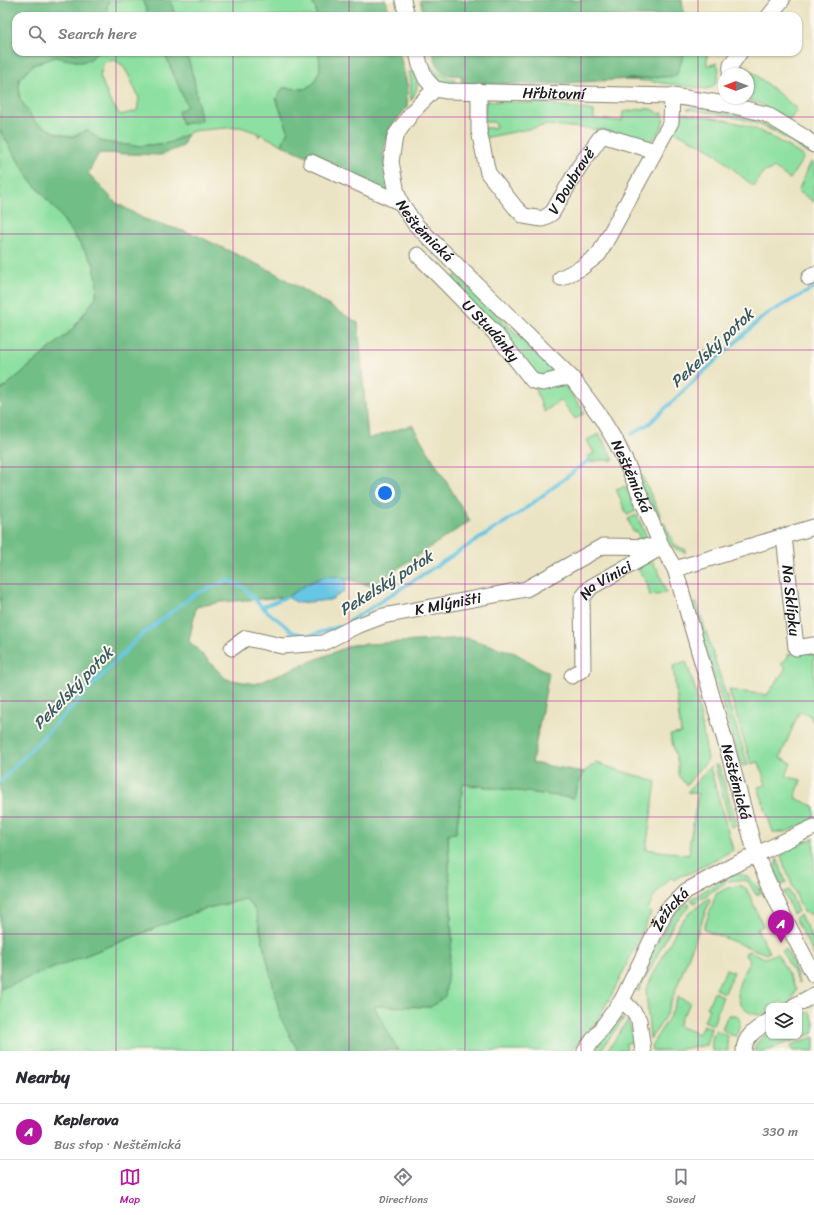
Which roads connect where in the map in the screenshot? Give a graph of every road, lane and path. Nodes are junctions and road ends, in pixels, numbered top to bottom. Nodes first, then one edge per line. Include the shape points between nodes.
1 (403, 0) edge
2 (782, 0) edge
3 (406, 12) edge
4 (772, 12) edge
5 (418, 56) edge
6 (737, 56) edge
7 (731, 68) edge
8 (435, 89) junction
9 (479, 91) junction
10 (672, 96) junction
11 (718, 100) edge
12 (736, 104) edge
13 (814, 145) edge
14 (655, 151) junction
15 (311, 162) dead end
16 (401, 203) junction
17 (418, 255) dead end
18 (561, 278) dead end
19 (572, 378) junction
20 (814, 527) edge
21 (784, 536) junction
22 (662, 547) junction
23 (676, 569) junction
24 (814, 645) edge
25 (232, 648) dead end
26 (572, 676) dead end
27 (814, 827) edge
28 (756, 855) junction
29 (814, 976) edge
30 (814, 995) edge
31 (622, 1000) junction
32 (799, 1003) edge
33 (766, 1023) edge
34 (585, 1051) edge
35 (643, 1051) edge
36 (744, 1051) edge

1 - 3 street
2 - 4 street
5 - 8 street via 426,79
6 - 7 street
8 - 9 street, Hřbitovní
8 - 16 street, Neštěmická via 413,111 395,136 391,162
9 - 10 street, Hřbitovní
9 - 14 street, V Doubravě via 479,131 488,173 524,216 542,219 552,213 579,167 602,135
10 - 11 street, Hřbitovní
10 - 14 street via 671,122
12 - 13 street, Hřbitovní via 766,114
14 - 18 street via 599,254 581,268
15 - 16 street
16 - 19 street, Neštěmická via 416,224
17 - 19 street, U Studánky via 494,332 533,381 543,383
19 - 22 street, Neštěmická via 617,444
20 - 21 street
21 - 23 street
21 - 24 street, Na Sklípku via 796,648
22 - 23 street, Neštěmická
22 - 25 street, K Mlýništi via 603,546 526,589 382,616 323,643 282,646 246,638
22 - 26 street, Na Vinici via 591,587 582,598 582,669
23 - 28 street, Neštěmická
27 - 28 street, Žežická
28 - 29 street, Neštěmická
28 - 31 street, Žežická via 686,891 665,912
30 - 32 street
31 - 34 street, Žežická
31 - 35 street via 640,1020
33 - 36 street via 752,1032

